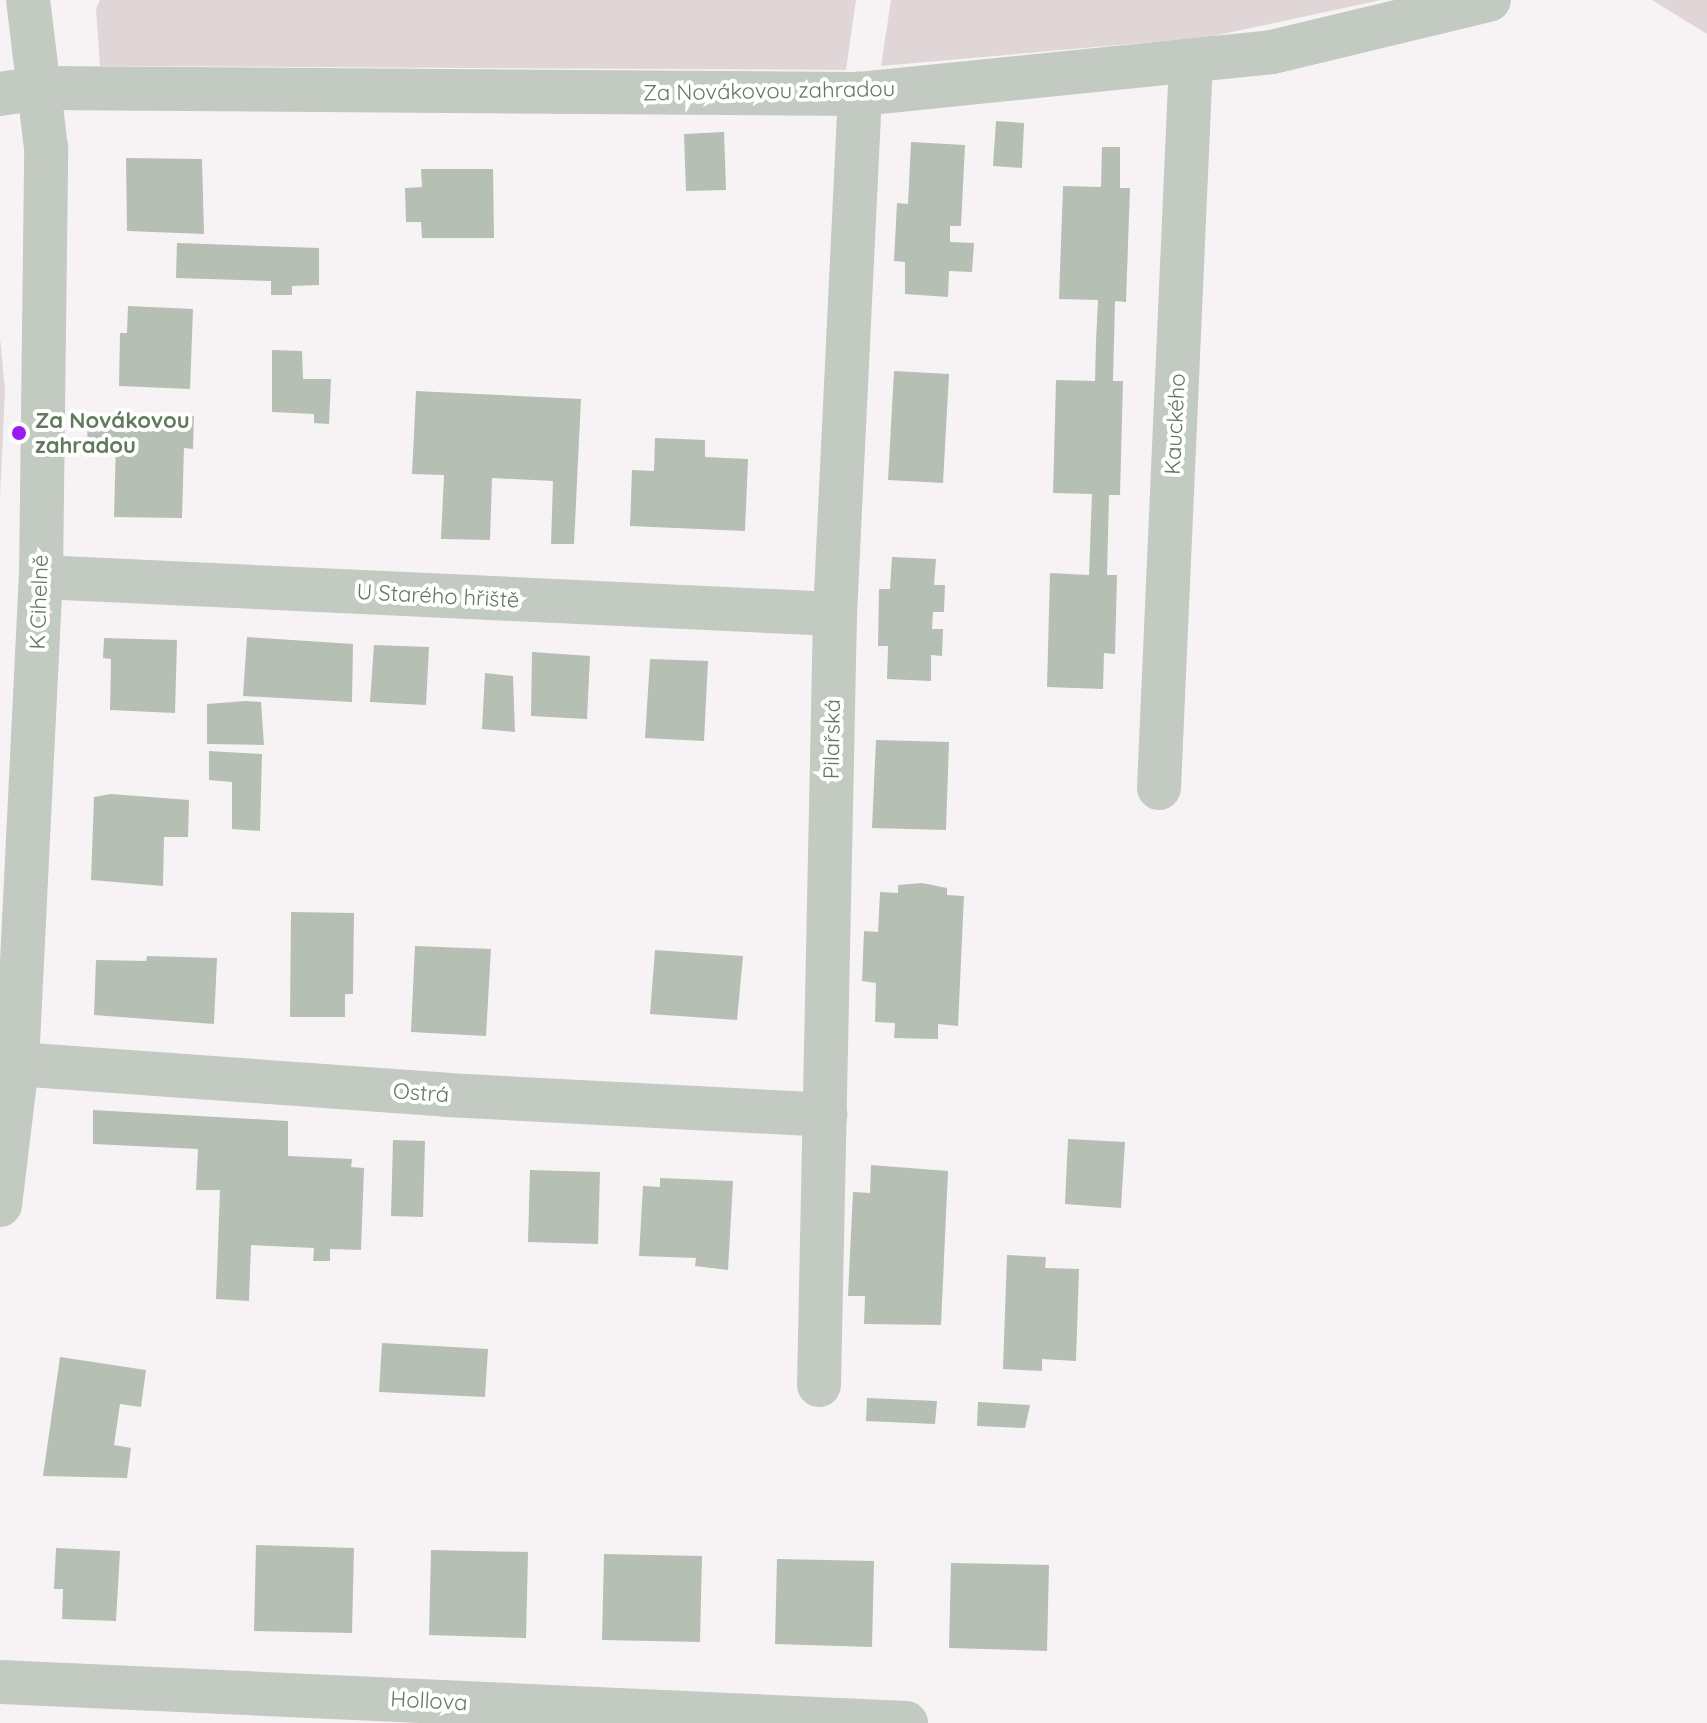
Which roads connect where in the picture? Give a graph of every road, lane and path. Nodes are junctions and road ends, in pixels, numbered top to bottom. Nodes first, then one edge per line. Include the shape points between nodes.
1 (28, 0) edge
2 (1489, 0) edge
3 (1191, 61) junction
4 (20, 91) edge
5 (860, 94) junction
6 (41, 577) junction
7 (835, 614) junction
8 (1159, 788) dead end
9 (17, 1064) junction
10 (825, 1115) junction
11 (0, 1205) edge
12 (819, 1385) dead end
13 (0, 1682) edge
14 (906, 1723) edge

1 - 4 street, K Cihelně
2 - 3 street, Za Novákovou zahradou via 1272,52
3 - 5 street, Za Novákovou zahradou
3 - 8 street, Kauckého
4 - 5 street, Za Novákovou zahradou
4 - 6 street, K Cihelně via 46,148
5 - 7 street, Pilařská
6 - 7 street, U Starého hřiště
6 - 9 street, K Cihelně
7 - 10 street, Pilařská
9 - 10 street, Ostrá
9 - 11 street, K Cihelně
10 - 12 street, Pilařská
13 - 14 street, Hollova

